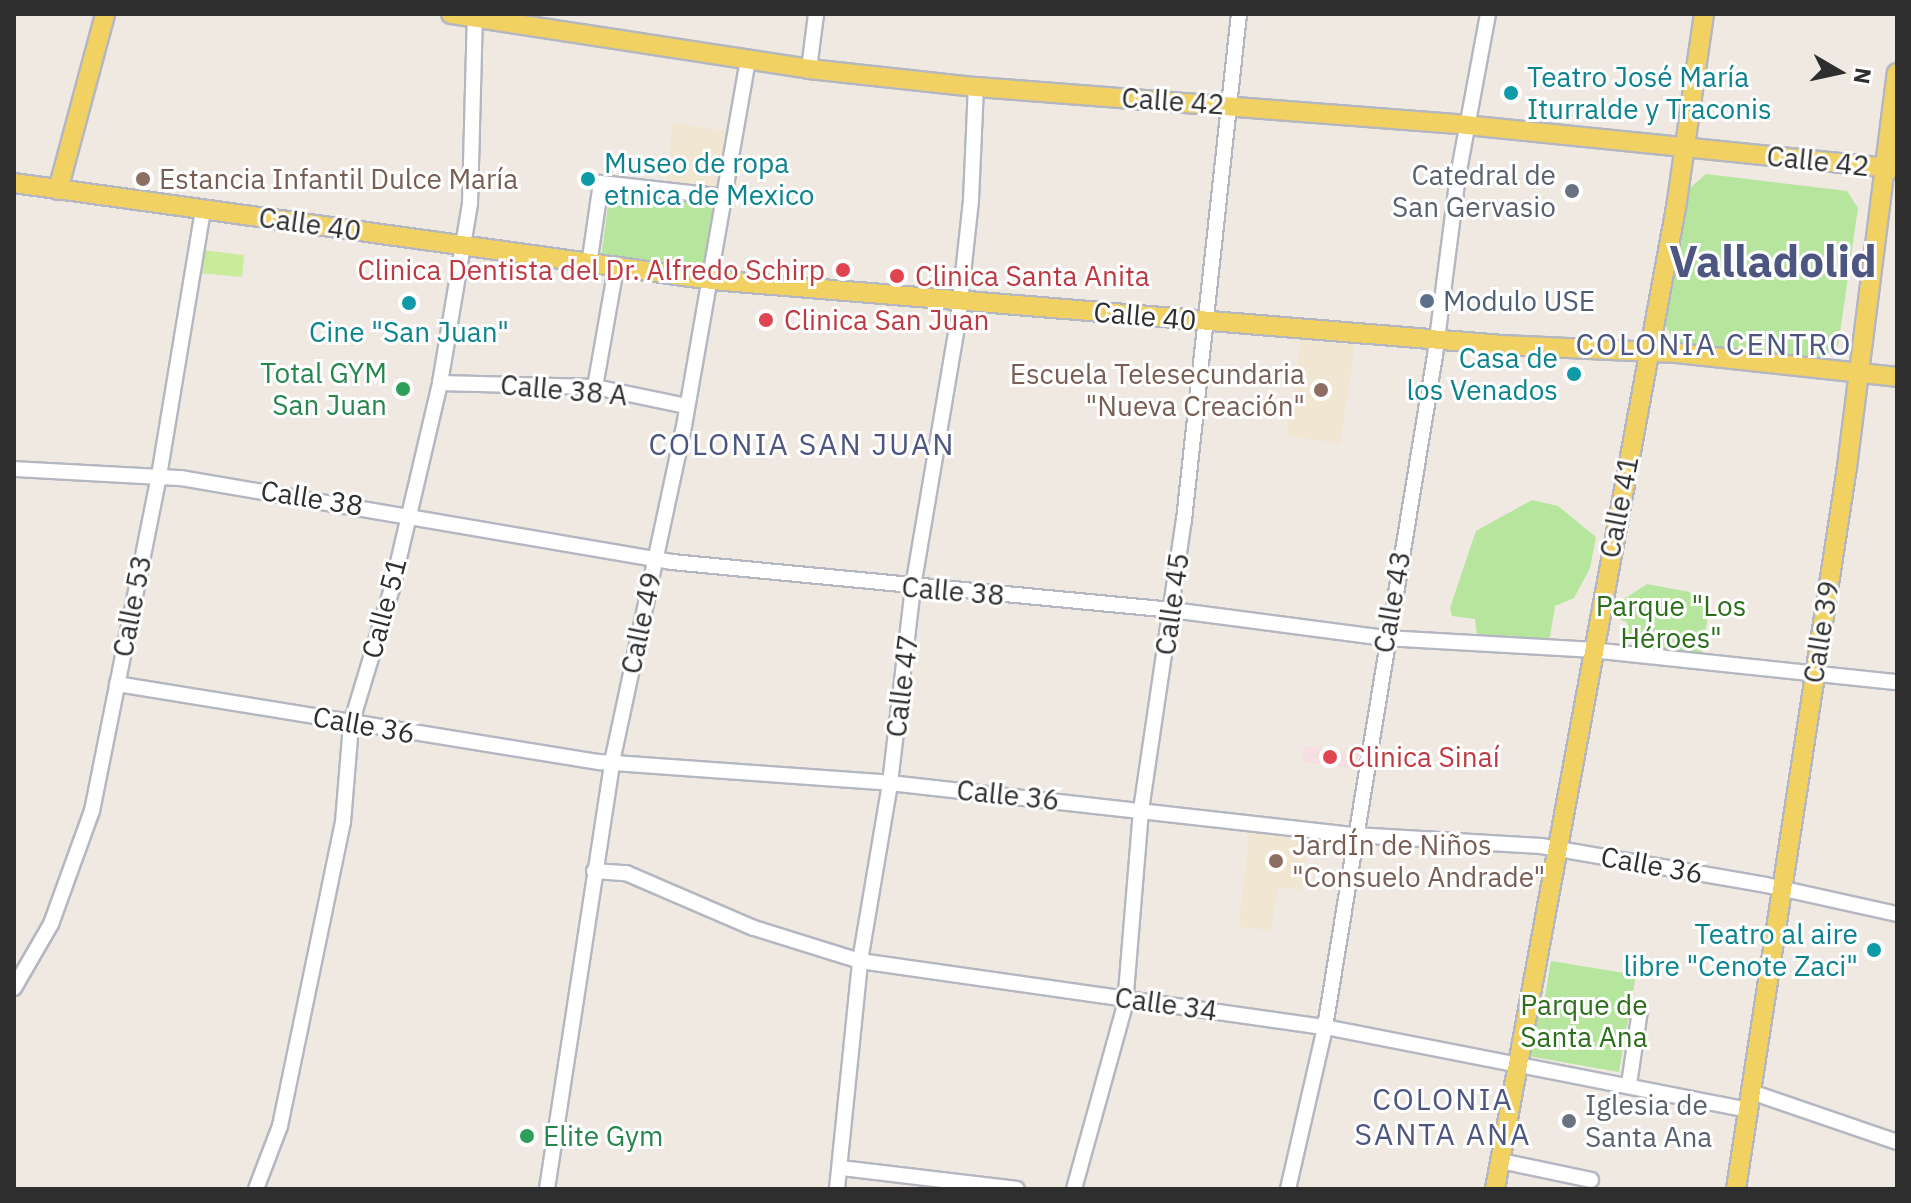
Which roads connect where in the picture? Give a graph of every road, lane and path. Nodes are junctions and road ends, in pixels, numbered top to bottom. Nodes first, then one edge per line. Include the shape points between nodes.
1 (105, 14) edge
2 (451, 14) edge
3 (816, 14) edge
4 (1239, 14) edge
5 (1488, 14) edge
6 (1704, 14) edge
7 (474, 17) edge
8 (748, 59) junction
9 (809, 69) junction
10 (1897, 73) edge
11 (976, 87) junction
12 (1232, 105) junction
13 (1466, 125) junction
14 (1684, 148) junction
15 (1890, 168) edge
16 (14, 183) edge
17 (58, 190) junction
18 (725, 197) junction
19 (203, 210) junction
20 (464, 247) junction
21 (589, 265) junction
22 (616, 268) junction
23 (712, 280) junction
24 (959, 301) junction
25 (1203, 321) junction
26 (1437, 338) junction
27 (1648, 353) junction
28 (1856, 373) junction
29 (1897, 377) edge
30 (440, 383) junction
31 (595, 387) junction
32 (687, 406) junction
33 (14, 469) edge
34 (159, 476) junction
35 (408, 514) junction
36 (654, 559) junction
37 (913, 587) junction
38 (1172, 610) junction
39 (1385, 638) junction
40 (1591, 650) junction
41 (1814, 671) junction
42 (1897, 682) edge
43 (117, 684) junction
44 (351, 724) junction
45 (612, 762) junction
46 (890, 783) junction
47 (1141, 810) junction
48 (1354, 835) junction
49 (1555, 848) junction
50 (594, 871) junction
51 (1784, 889) junction
52 (1897, 914) edge
53 (860, 961) junction
54 (14, 988) edge
55 (1126, 998) junction
56 (1640, 1010) dead end
57 (1325, 1027) junction
58 (1519, 1064) junction
59 (1629, 1084) junction
60 (1750, 1101) junction
61 (1897, 1142) edge
62 (1501, 1161) junction
63 (841, 1168) junction
64 (1591, 1180) dead end
65 (256, 1189) edge
66 (547, 1189) edge
67 (837, 1189) edge
68 (1017, 1189) edge
69 (1074, 1189) edge
70 (1288, 1189) edge
71 (1495, 1189) edge
72 (1736, 1189) edge

1 - 17 main road
2 - 7 main road, Calle 42
3 - 9 street
4 - 12 street, Calle 45
5 - 13 street, Calle 43
6 - 14 main road, Calle 41
7 - 8 main road, Calle 42
7 - 20 street, Calle 51 via 473,162
8 - 9 main road, Calle 42
8 - 18 street, Calle 49
9 - 11 main road, Calle 42
10 - 15 main road, Calle 39
11 - 12 main road, Calle 42
11 - 24 street, Calle 47
12 - 13 main road, Calle 42
12 - 25 street, Calle 45
13 - 14 main road, Calle 42
13 - 26 street, Calle 43
14 - 15 main road, Calle 42
14 - 27 main road, Calle 41
15 - 28 main road, Calle 39
16 - 17 main road, Calle 40
17 - 19 main road, Calle 40
18 - 21 street via 601,183
18 - 23 street, Calle 49
19 - 20 main road, Calle 40
19 - 34 street, Calle 53
20 - 21 main road, Calle 40
20 - 30 street, Calle 51
21 - 22 main road, Calle 40
22 - 23 main road, Calle 40
22 - 31 street
23 - 24 main road, Calle 40
23 - 32 street, Calle 49
24 - 25 main road, Calle 40
24 - 37 street, Calle 47
25 - 26 main road, Calle 40
25 - 38 street, Calle 45
26 - 27 main road, Calle 40
26 - 39 street, Calle 43
27 - 28 main road, Calle 40
27 - 40 main road, Calle 41
28 - 29 main road, Calle 40
28 - 41 main road, Calle 39
30 - 31 street, Calle 38 A
30 - 35 street, Calle 51
31 - 32 street, Calle 38 A
32 - 36 street, Calle 49
33 - 34 street, Calle 38
34 - 35 street, Calle 38
34 - 43 street, Calle 53
35 - 36 street, Calle 38
35 - 44 street, Calle 51
36 - 37 street, Calle 38
36 - 45 street, Calle 49
37 - 38 street, Calle 38
37 - 46 street, Calle 47
38 - 39 street, Calle 38
38 - 47 street, Calle 45
39 - 40 street, Calle 38
39 - 48 street, Calle 43
40 - 41 street, Calle 38
40 - 49 main road, Calle 41
41 - 42 street, Calle 38
41 - 51 main road, Calle 39
43 - 44 street, Calle 36
43 - 54 street, Calle 53 via 75,868
44 - 45 street, Calle 36
44 - 65 street, Calle 51 via 341,835 280,1126
45 - 46 street, Calle 36
45 - 50 street, Calle 49
46 - 47 street, Calle 36
46 - 53 street, Calle 47
47 - 48 street, Calle 36
47 - 55 street, Calle 45
48 - 49 street, Calle 36
48 - 57 street, Calle 43
49 - 51 street, Calle 36
49 - 58 main road, Calle 41
50 - 53 street, Calle 34 via 626,873 754,928
50 - 66 street, Calle 49
51 - 52 street, Calle 36
51 - 60 main road, Calle 39
53 - 55 street, Calle 34
53 - 63 street, Calle 47
55 - 57 street, Calle 34
55 - 69 street, Calle 45
56 - 59 street
57 - 58 street, Calle 34
57 - 70 street, Calle 43
58 - 59 street, Calle 34
58 - 62 main road, Calle 41
59 - 60 street, Calle 34
60 - 61 street, Calle 34
60 - 72 main road, Calle 39
62 - 64 street
62 - 71 main road, Calle 41
63 - 67 street, Calle 47
63 - 68 street

